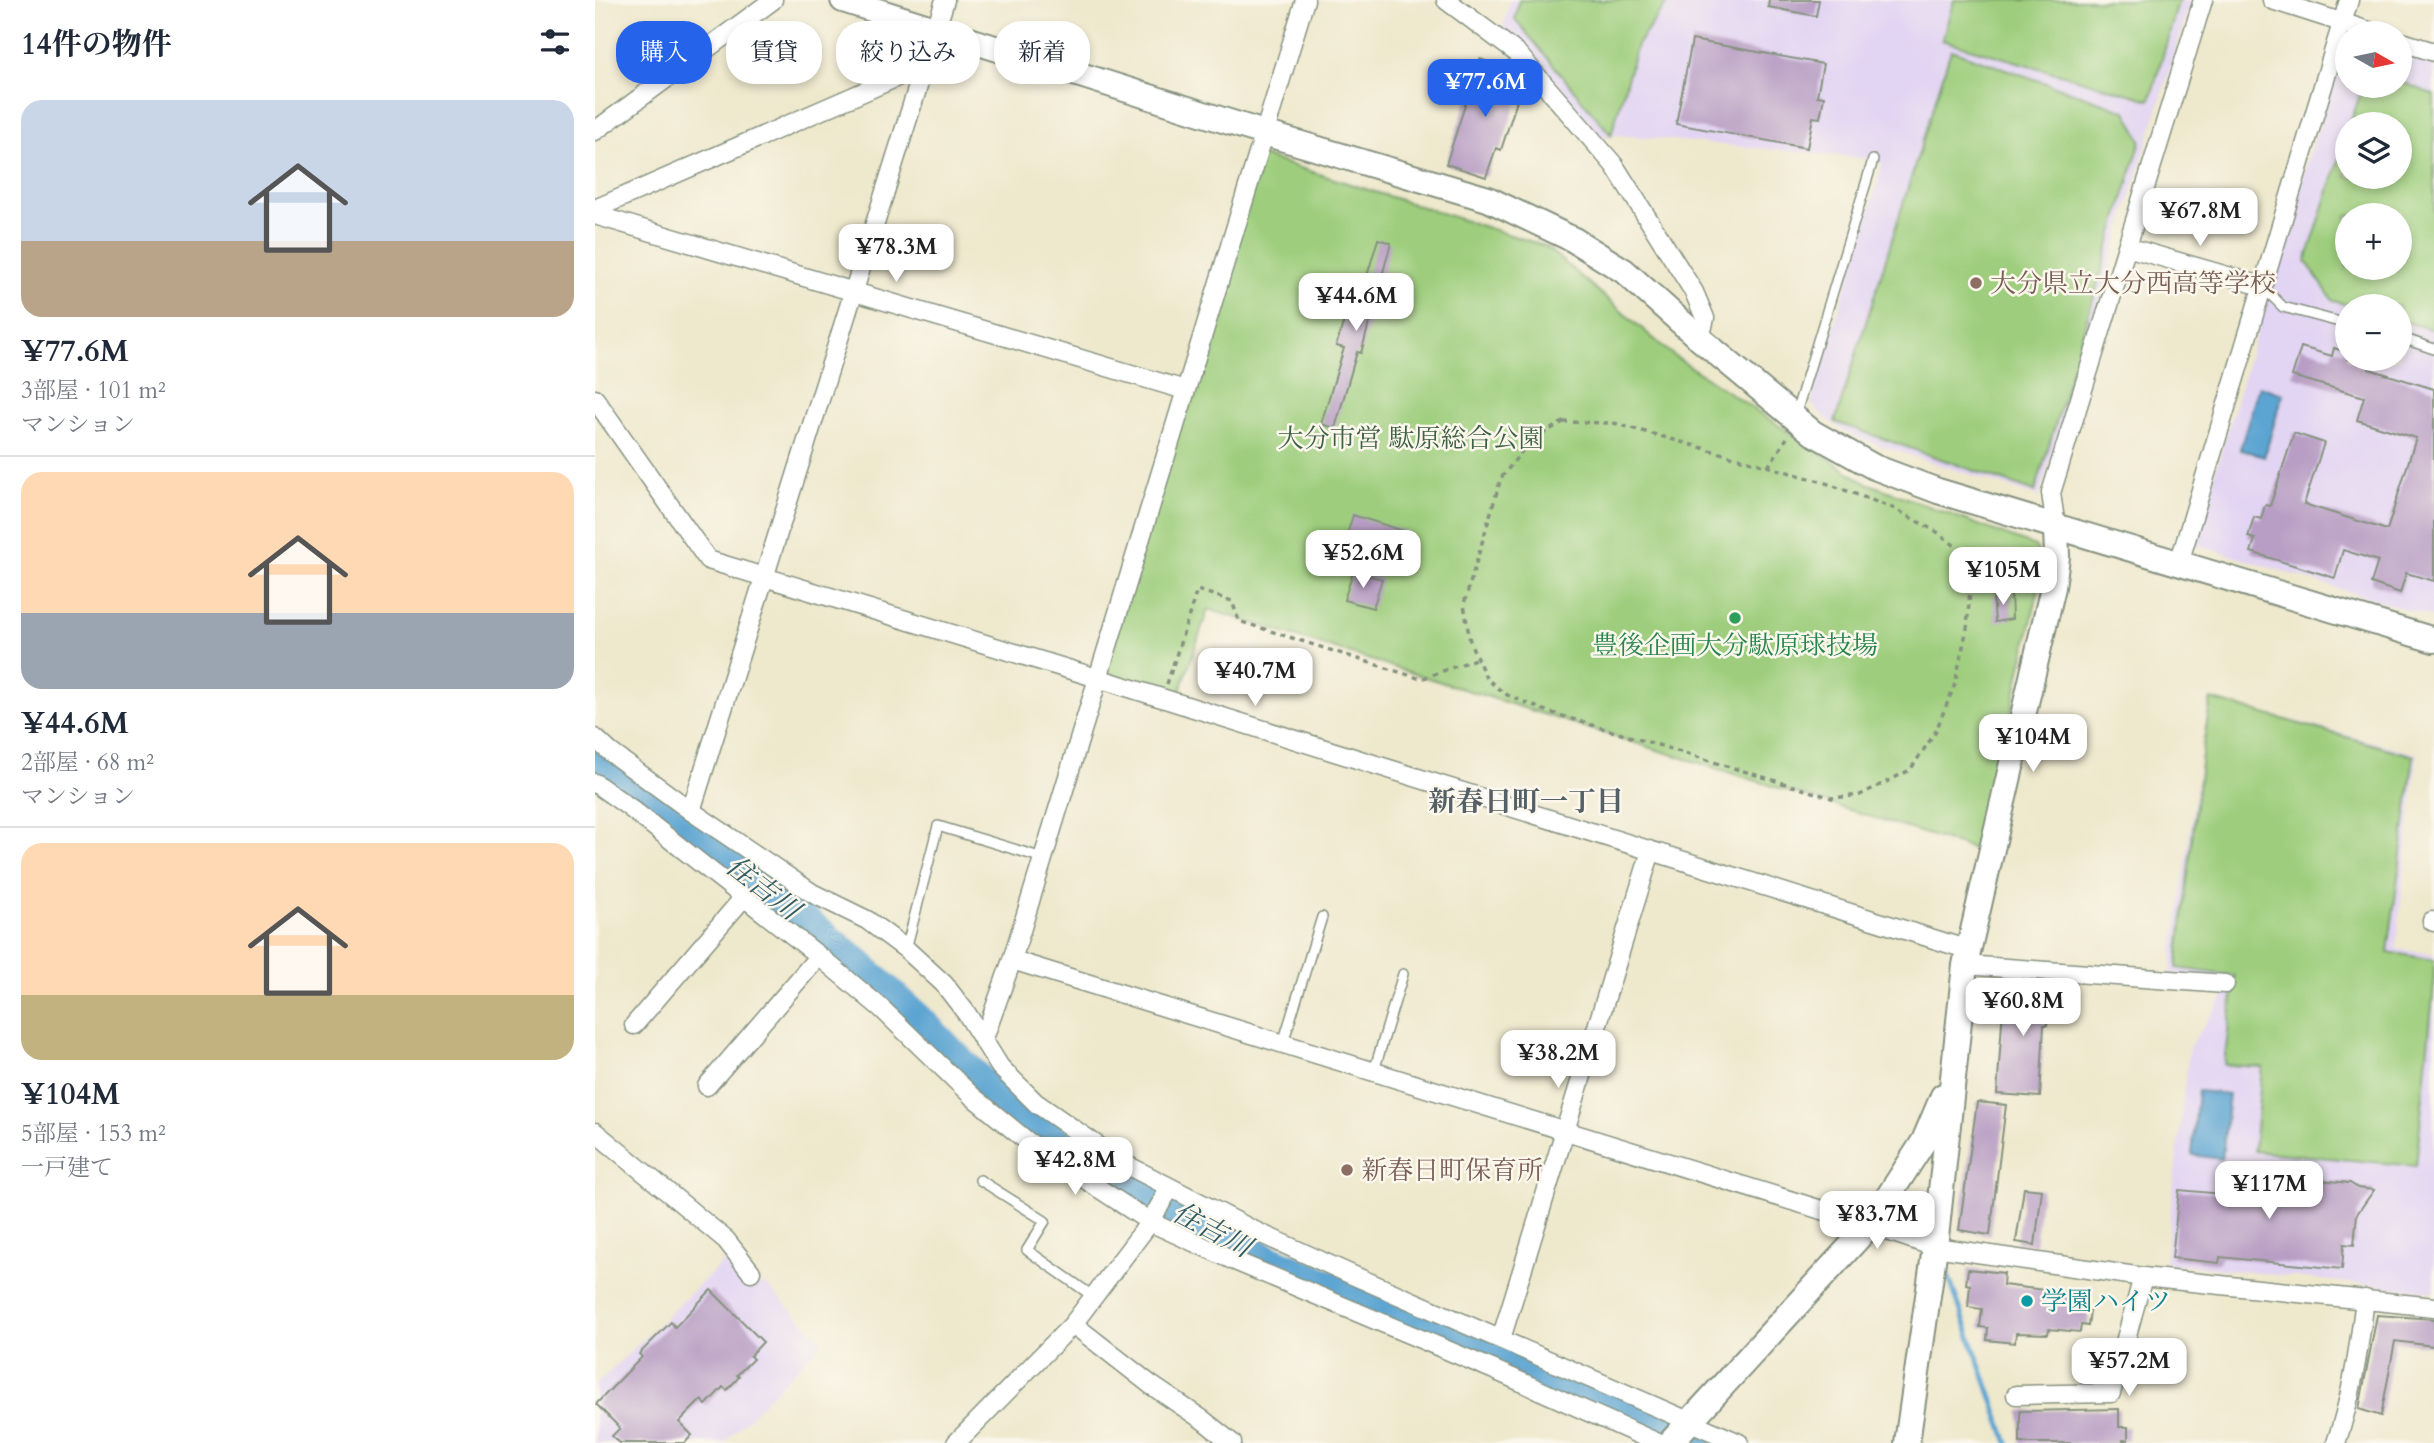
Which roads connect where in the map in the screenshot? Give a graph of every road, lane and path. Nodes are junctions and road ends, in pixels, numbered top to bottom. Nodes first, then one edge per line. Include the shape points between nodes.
1 (773, 0) edge
2 (843, 0) edge
3 (945, 0) edge
4 (1305, 0) edge
5 (1446, 0) edge
6 (2203, 0) edge
7 (2272, 0) edge
8 (2349, 0) edge
9 (910, 21) edge
10 (938, 21) edge
11 (2336, 21) edge
12 (2343, 21) edge
13 (980, 43) edge
14 (2412, 45) edge
15 (2335, 46) edge
16 (2434, 52) edge
17 (881, 84) edge
18 (919, 84) edge
19 (595, 131) edge
20 (1264, 133) junction
21 (1873, 160) dead end
22 (595, 209) edge
23 (595, 215) edge
24 (2127, 247) junction
25 (2262, 286) junction
26 (854, 291) junction
27 (2335, 321) edge
28 (1700, 339) junction
29 (2412, 341) edge
30 (2434, 349) edge
31 (1185, 390) junction
32 (595, 399) edge
33 (1790, 428) junction
34 (1767, 467) junction
35 (2056, 527) junction
36 (2179, 563) junction
37 (765, 577) junction
38 (2434, 640) edge
39 (1478, 658) junction
40 (1097, 678) junction
41 (1162, 699) junction
42 (595, 738) edge
43 (595, 783) edge
44 (691, 811) junction
45 (1651, 851) junction
46 (1043, 858) junction
47 (744, 897) junction
48 (1322, 917) dead end
49 (906, 949) junction
50 (819, 956) junction
51 (1967, 956) junction
52 (1012, 960) junction
53 (1403, 974) dead end
54 (2225, 984) dead end
55 (1958, 1020) junction
56 (634, 1025) dead end
57 (983, 1041) junction
58 (1283, 1044) junction
59 (1374, 1072) junction
60 (707, 1086) dead end
61 (1565, 1131) junction
62 (595, 1132) edge
63 (980, 1180) dead end
64 (1169, 1190) junction
65 (1153, 1218) junction
66 (1870, 1225) junction
67 (1935, 1247) junction
68 (751, 1272) dead end
69 (2143, 1277) junction
70 (1094, 1297) junction
71 (2365, 1299) junction
72 (2434, 1307) edge
73 (1073, 1324) junction
74 (1501, 1339) junction
75 (2016, 1395) dead end
76 (1689, 1422) junction
77 (956, 1443) edge
78 (1232, 1443) edge
79 (1658, 1443) edge
80 (1670, 1443) edge
81 (1739, 1443) edge
82 (1906, 1443) edge
83 (2336, 1443) edge

1 - 19 street
2 - 9 street
3 - 10 street
4 - 20 street
5 - 28 street via 1517,53 1613,165 1694,292 1705,318
6 - 24 street
7 - 11 street
8 - 12 street
13 - 20 street
14 - 16 street
15 - 25 street
17 - 22 street
18 - 26 street
20 - 28 street via 1487,199 1574,240 1624,271
20 - 31 street
21 - 33 lane
23 - 26 street
24 - 25 street
24 - 35 street via 2051,493
25 - 27 lane via 2283,307
25 - 36 street
26 - 31 street
26 - 37 street
28 - 33 street
29 - 30 lane
31 - 40 street
32 - 37 street via 708,560
33 - 34 path
33 - 35 street via 1938,491
34 - 39 path via 1613,423 1563,422 1529,442 1501,478 1464,604 1470,642
34 - 39 path via 1893,508 1962,551 1971,576 1967,628 1955,684 1935,733 1910,770 1860,795 1832,798 1504,694 1486,678
35 - 36 street
35 - 51 street via 2053,587
36 - 38 street
37 - 40 street
37 - 44 street
39 - 41 path via 1421,680 1239,621 1233,601 1198,590
40 - 41 street
40 - 46 street
41 - 45 street
42 - 44 street
43 - 47 street
44 - 49 street via 812,893 867,920
45 - 51 street via 1956,946
45 - 61 street
46 - 49 lane via 938,826
46 - 52 street
47 - 50 street
47 - 56 street
48 - 58 lane
49 - 57 street via 944,984
50 - 60 street
50 - 65 street via 1027,1141
51 - 54 street
51 - 55 street
52 - 57 street
52 - 58 street
53 - 59 lane
55 - 66 street via 1942,1101 1924,1141
55 - 67 street
57 - 64 street via 1000,1067 1036,1102
58 - 59 street
59 - 61 street
61 - 66 street
61 - 74 street
62 - 68 street via 726,1240
63 - 70 lane via 1045,1221 1027,1250
64 - 65 street
64 - 74 street
65 - 70 street
65 - 79 street via 1235,1261
66 - 67 street
66 - 76 street
67 - 69 street
67 - 82 street
69 - 71 street
69 - 75 street via 2111,1394
70 - 73 street
71 - 72 street
71 - 83 street
73 - 77 street
73 - 78 street
74 - 76 street
76 - 80 street
76 - 81 street

